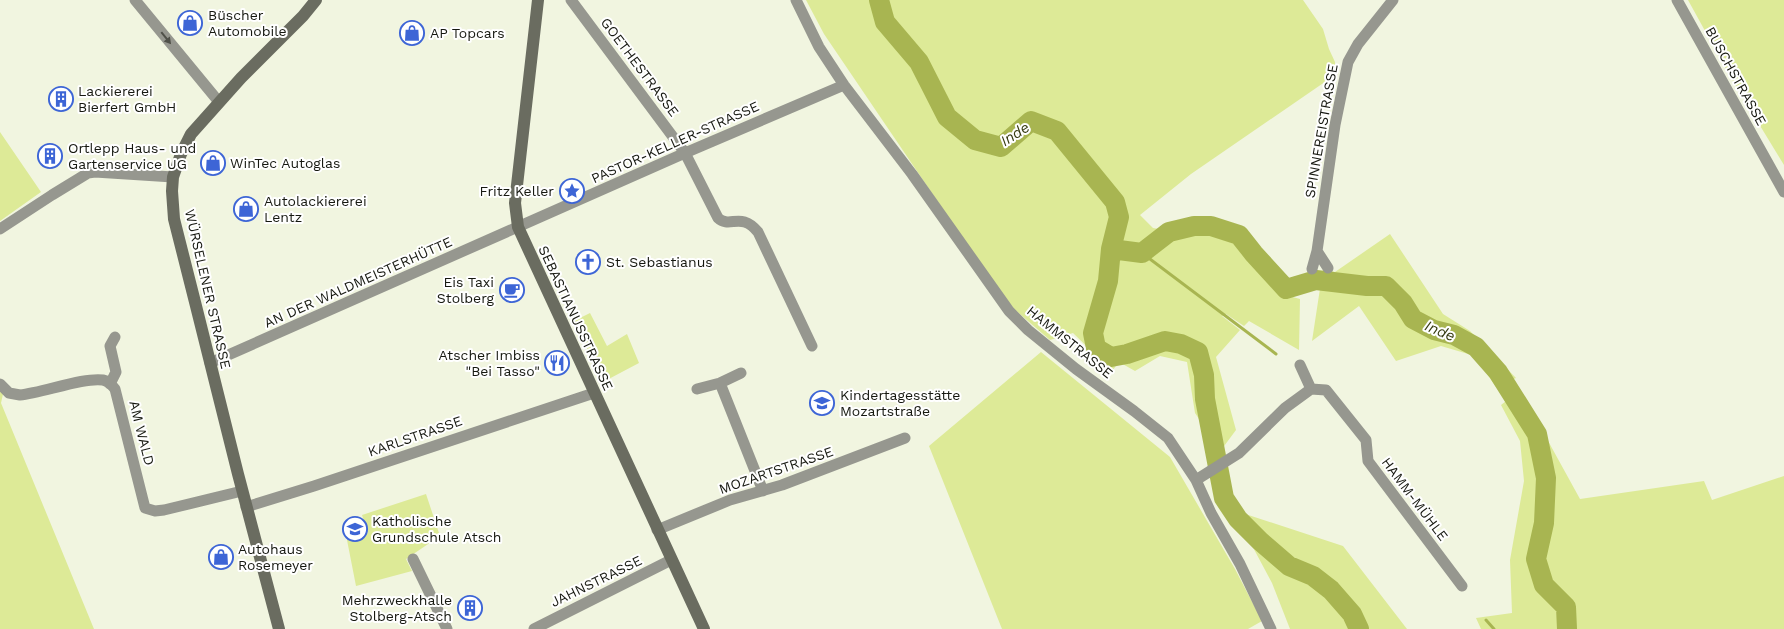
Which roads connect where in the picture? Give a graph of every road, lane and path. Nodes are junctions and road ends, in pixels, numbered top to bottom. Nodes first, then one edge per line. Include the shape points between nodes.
1 (135, 0) edge
2 (316, 0) edge
3 (538, 0) edge
4 (571, 0) edge
5 (796, 0) edge
6 (1393, 0) edge
7 (1678, 0) edge
8 (844, 85) junction
9 (219, 102) junction
10 (685, 152) junction
11 (173, 177) junction
12 (1784, 192) edge
13 (518, 227) junction
14 (0, 229) edge
15 (1317, 251) junction
16 (1328, 268) dead end
17 (1312, 269) dead end
18 (115, 337) dead end
19 (812, 346) dead end
20 (210, 363) junction
21 (1300, 366) dead end
22 (741, 373) dead end
23 (720, 383) junction
24 (0, 384) edge
25 (110, 384) junction
26 (1311, 389) junction
27 (697, 390) dead end
28 (594, 393) junction
29 (904, 438) dead end
30 (1196, 480) junction
31 (242, 491) junction
32 (763, 491) junction
33 (246, 507) junction
34 (656, 530) junction
35 (413, 560) dead end
36 (671, 560) junction
37 (1462, 586) dead end
38 (279, 629) edge
39 (446, 629) edge
40 (534, 629) edge
41 (704, 629) edge
42 (1271, 629) edge

1 -> 9 street
2 - 9 main road, WÜRSELENER STRASSE
3 - 13 main road, SEBASTIANUSSTRASSE via 515,204
4 - 10 street, GOETHESTRASSE
5 - 8 street, HAMMSTRASSE via 818,47
6 - 15 street, SPINNEREISTRASSE via 1348,62 1335,125
7 - 12 street, BUSCHSTRASSE
8 - 10 street, PASTOR-KELLER-STRASSE
8 - 30 street, HAMMSTRASSE via 929,197 1009,311 1076,370 1168,438
9 - 11 main road, WÜRSELENER STRASSE via 191,134
10 - 13 street, PASTOR-KELLER-STRASSE
10 - 19 street, GOETHESTRASSE via 720,220 746,221 758,232
11 - 14 street via 88,173
11 - 20 main road, WÜRSELENER STRASSE via 174,219
13 - 20 street, AN DER WALDMEISTERHÜTTE
13 - 28 main road, SEBASTIANUSSTRASSE
15 - 16 street
15 - 17 street, SPINNEREISTRASSE
18 - 25 street via 110,346 116,372
20 - 31 main road, WÜRSELENER STRASSE
21 - 26 street
22 - 23 street
23 - 27 street
23 - 32 street
24 - 25 street via 9,393 20,396 88,381 104,380
25 - 31 street, AM WALD via 115,389 145,508 164,510
26 - 30 street via 1285,408 1239,452
26 - 37 street, HAMM-MÜHLE via 1326,390 1338,403 1366,440 1368,461
28 - 33 street, KARLSTRASSE
28 - 34 main road, SEBASTIANUSSTRASSE
29 - 32 street, MOZARTSTRASSE
30 - 42 street, HAMMSTRASSE
31 - 33 main road, WÜRSELENER STRASSE
32 - 34 street, MOZARTSTRASSE via 730,500
33 - 38 main road, WÜRSELENER STRASSE
34 - 36 main road, SEBASTIANUSSTRASSE
35 - 39 street
36 - 40 street, JAHNSTRASSE
36 - 41 main road, SEBASTIANUSSTRASSE

